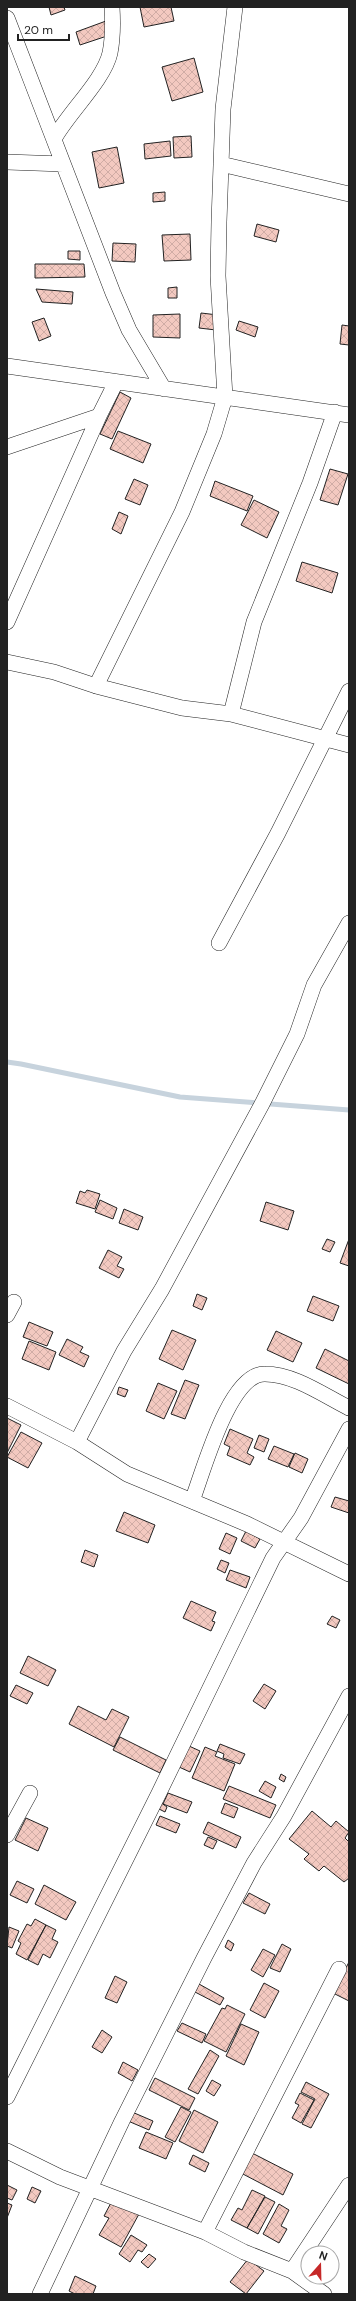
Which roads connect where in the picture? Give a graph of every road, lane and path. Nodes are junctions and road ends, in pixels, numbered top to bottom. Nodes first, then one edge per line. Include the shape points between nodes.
1 (112, 7) edge
2 (234, 7) edge
3 (7, 18) edge
4 (54, 139) junction
5 (7, 162) edge
6 (63, 164) junction
7 (221, 164) junction
8 (349, 194) edge
9 (7, 366) edge
10 (116, 382) junction
11 (164, 389) junction
12 (225, 397) junction
13 (342, 413) edge
14 (99, 416) junction
15 (7, 446) edge
16 (7, 622) edge
17 (7, 662) edge
18 (96, 686) junction
19 (349, 691) edge
20 (231, 714) junction
21 (324, 738) junction
22 (349, 745) edge
23 (349, 924) edge
24 (219, 943) dead end
25 (14, 1302) dead end
26 (7, 1315) edge
27 (7, 1406) edge
28 (349, 1408) edge
29 (349, 1429) edge
30 (77, 1442) junction
31 (192, 1501) junction
32 (283, 1542) junction
33 (349, 1574) edge
34 (349, 1696) edge
35 (30, 1793) dead end
36 (7, 1835) edge
37 (339, 1969) dead end
38 (7, 2097) edge
39 (7, 2151) edge
40 (349, 2185) edge
41 (90, 2187) junction
42 (205, 2232) junction
43 (292, 2271) junction
44 (40, 2294) edge
45 (324, 2294) edge

1 - 4 street via 110,55 102,71
2 - 7 street via 223,109
3 - 4 street
4 - 6 street
5 - 6 street
6 - 11 street via 129,330
7 - 8 street
7 - 12 street via 218,276
9 - 10 street
10 - 11 street
10 - 14 street
11 - 12 street
12 - 13 street
12 - 18 street via 214,434 182,512
13 - 20 street via 310,483 254,622
14 - 15 street
14 - 16 street
17 - 18 street via 54,672
18 - 20 street via 182,708
19 - 21 street
20 - 21 street
21 - 22 street
21 - 24 street via 278,833
23 - 30 street via 314,985 297,1034 262,1104 162,1289 124,1351
25 - 26 street
27 - 30 street
28 - 31 street via 284,1377 263,1374 241,1385 228,1405
29 - 32 street via 301,1518
30 - 31 street via 127,1474
31 - 32 street
32 - 33 street
32 - 38 street
34 - 41 street via 284,1816 254,1862
35 - 36 street
37 - 42 street
39 - 41 street via 60,2178
40 - 43 street
41 - 42 street
41 - 44 street
42 - 43 street via 244,2252
43 - 45 street

